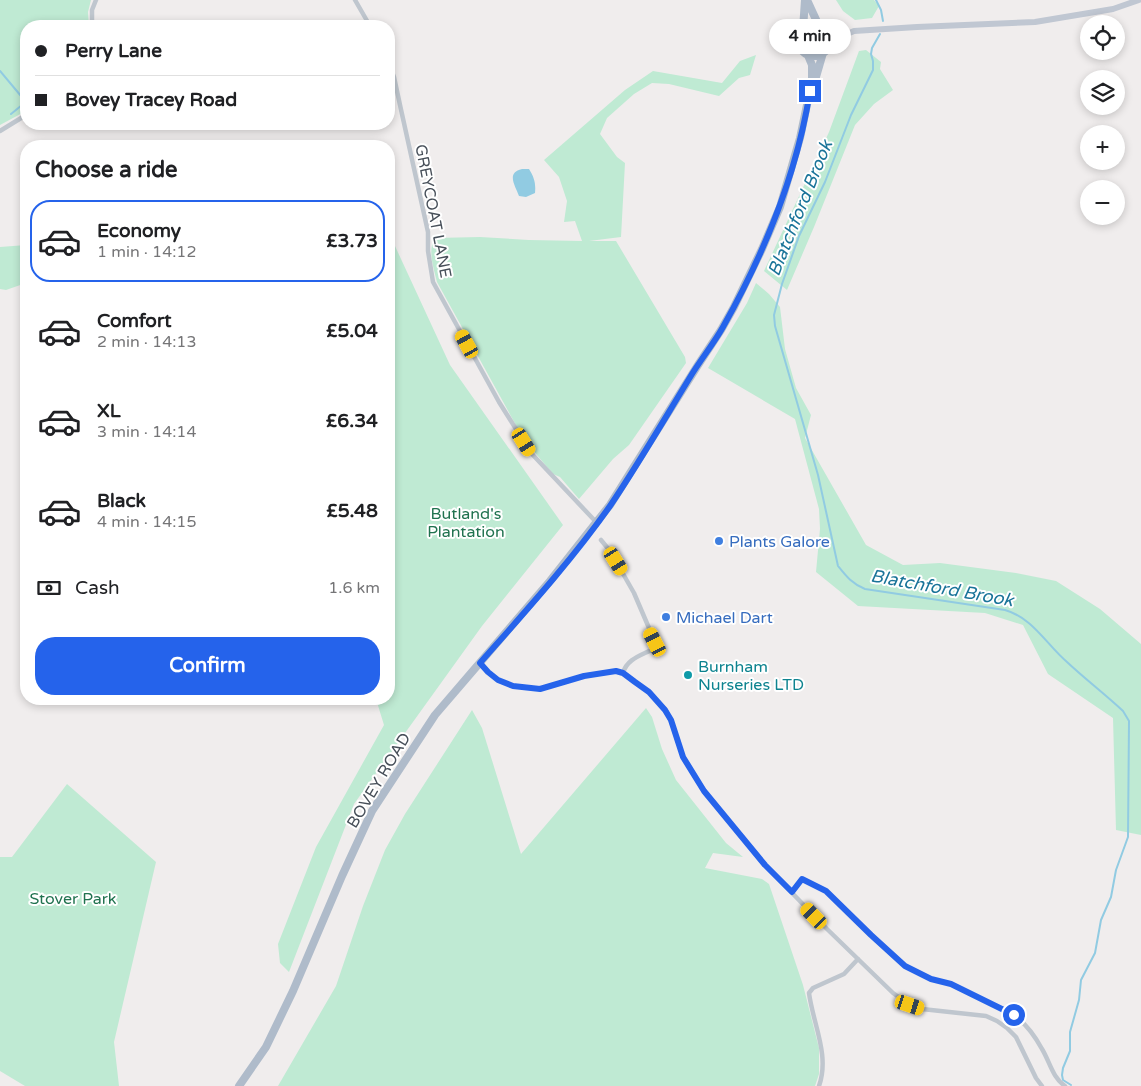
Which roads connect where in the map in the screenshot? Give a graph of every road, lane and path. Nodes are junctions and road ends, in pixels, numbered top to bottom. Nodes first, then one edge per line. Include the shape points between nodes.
1 (96, 0) edge
2 (355, 0) edge
3 (806, 0) edge
4 (1139, 0) edge
5 (92, 20) edge
6 (367, 20) edge
7 (818, 24) junction
8 (803, 29) junction
9 (826, 29) junction
10 (848, 33) junction
11 (829, 43) junction
12 (806, 53) junction
13 (823, 53) junction
14 (812, 81) junction
15 (395, 87) edge
16 (20, 118) edge
17 (0, 130) edge
18 (597, 524) junction
19 (601, 540) dead end
20 (480, 663) junction
21 (623, 673) junction
22 (792, 892) junction
23 (858, 959) junction
24 (239, 1086) edge
25 (819, 1086) edge
26 (1042, 1086) edge
27 (1065, 1086) edge

1 - 5 street
2 - 6 street
3 - 7 main road
3 - 8 main road
4 - 10 street via 1113,9 1053,19
7 - 8 main road via 810,24
7 - 9 main road
8 - 12 main road via 799,41
9 - 10 street
9 - 11 main road
10 - 11 street
11 - 13 main road
12 - 13 main road
12 - 14 main road via 812,66
13 - 14 main road
14 - 18 main road, BOVEY ROAD via 780,207 750,274 722,330
15 - 18 street, GREYCOAT LANE via 428,232 433,282 531,453
16 - 17 street
18 - 20 main road, BOVEY ROAD
19 - 21 street via 634,593 655,642 655,648 630,662
20 - 21 street via 493,676 513,686 540,689 584,676 616,671
20 - 24 main road, BOVEY ROAD via 435,715 372,811 266,1047
21 - 22 street via 659,702 671,720 683,757 704,791 765,865
22 - 23 street
22 - 27 street via 802,879 813,883 826,891 905,966 1014,1015 1033,1035
23 - 25 street via 844,974 809,993 824,1065
23 - 26 street via 910,1005 974,1014 998,1021 1016,1037

